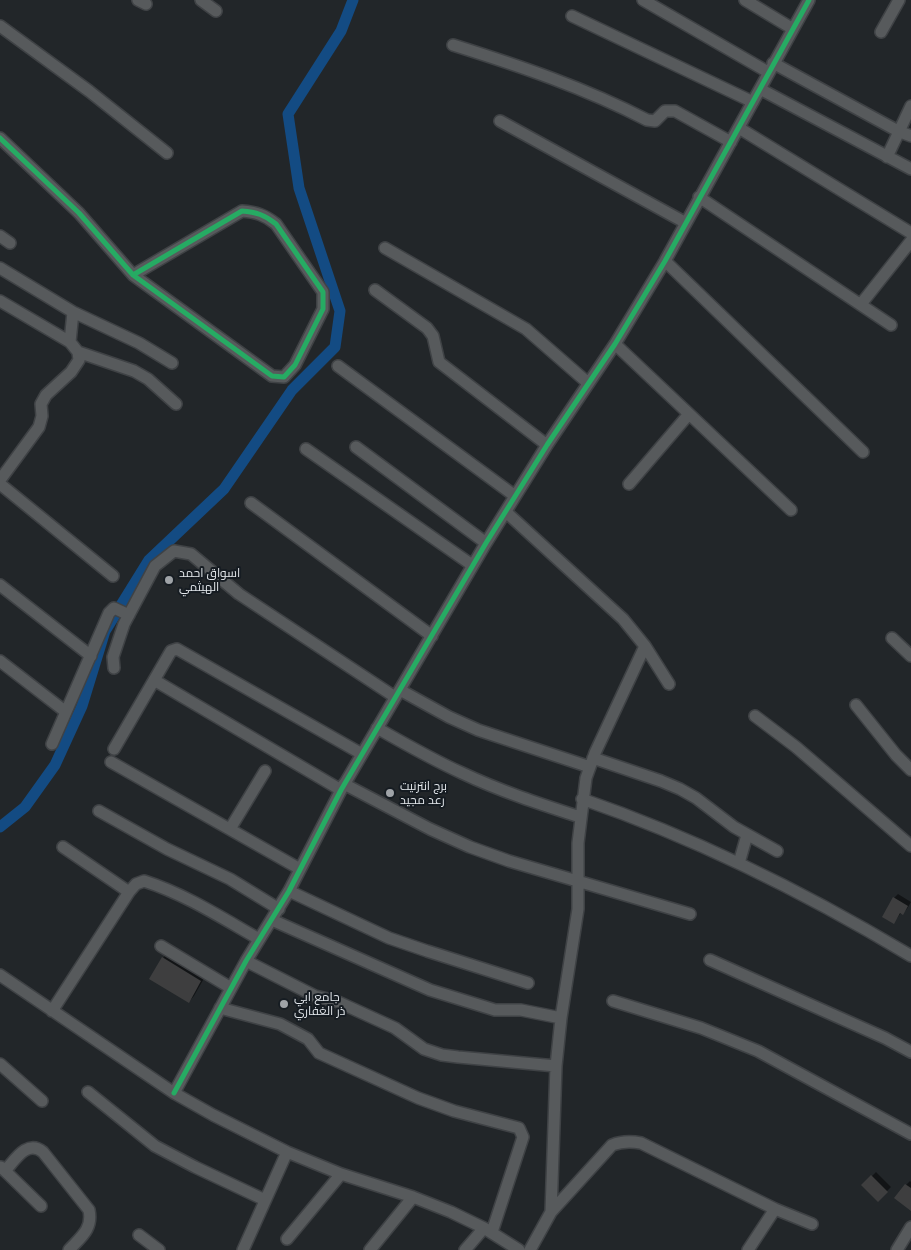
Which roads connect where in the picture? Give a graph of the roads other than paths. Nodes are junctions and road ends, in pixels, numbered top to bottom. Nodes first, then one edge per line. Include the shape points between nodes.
1 (202, 0) edge
2 (643, 0) edge
3 (745, 0) edge
4 (809, 0) edge
5 (899, 0) edge
6 (216, 10) dead end
7 (572, 16) dead end
8 (0, 26) edge
9 (793, 28) junction
10 (881, 32) dead end
11 (453, 45) dead end
12 (771, 67) junction
13 (760, 89) junction
14 (753, 102) junction
15 (911, 106) edge
16 (500, 121) dead end
17 (739, 128) junction
18 (898, 131) junction
19 (911, 136) edge
20 (0, 138) edge
21 (731, 142) junction
22 (167, 153) dead end
23 (887, 157) junction
24 (911, 169) edge
25 (699, 198) junction
26 (686, 223) junction
27 (911, 232) edge
28 (0, 236) edge
29 (911, 241) edge
30 (10, 243) dead end
31 (385, 248) dead end
32 (665, 261) junction
33 (0, 268) edge
34 (133, 275) junction
35 (375, 290) dead end
36 (0, 301) edge
37 (861, 304) junction
38 (73, 312) junction
39 (891, 325) dead end
40 (70, 342) junction
41 (615, 344) junction
42 (78, 352) junction
43 (172, 362) dead end
44 (338, 366) dead end
45 (588, 384) junction
46 (176, 404) dead end
47 (689, 414) junction
48 (547, 445) junction
49 (356, 447) dead end
50 (306, 449) dead end
51 (863, 452) dead end
52 (0, 482) edge
53 (629, 484) dead end
54 (516, 496) junction
55 (251, 503) dead end
56 (791, 510) dead end
57 (506, 512) junction
58 (486, 543) junction
59 (472, 566) junction
60 (113, 576) dead end
61 (0, 585) edge
62 (129, 614) junction
63 (432, 636) junction
64 (892, 638) dead end
65 (645, 646) junction
66 (91, 656) junction
67 (911, 656) edge
68 (0, 661) edge
69 (114, 668) dead end
70 (154, 680) junction
71 (669, 684) dead end
72 (398, 694) junction
73 (856, 705) dead end
74 (66, 712) junction
75 (755, 716) dead end
76 (377, 728) junction
77 (52, 744) dead end
78 (114, 749) dead end
79 (362, 754) junction
80 (111, 762) dead end
81 (591, 763) junction
82 (911, 770) edge
83 (265, 771) dead end
84 (343, 787) junction
85 (582, 799) junction
86 (99, 811) dead end
87 (580, 817) junction
88 (230, 829) junction
89 (747, 835) junction
90 (63, 846) dead end
91 (911, 846) edge
92 (777, 851) dead end
93 (739, 862) junction
94 (300, 869) junction
95 (578, 881) junction
96 (129, 892) junction
97 (289, 892) junction
98 (278, 909) junction
99 (690, 914) dead end
100 (272, 920) junction
101 (259, 939) junction
102 (161, 946) dead end
103 (911, 956) edge
104 (710, 960) dead end
105 (246, 961) junction
106 (0, 975) edge
107 (528, 983) dead end
108 (231, 988) junction
109 (613, 1001) dead end
110 (220, 1008) junction
111 (52, 1011) junction
112 (561, 1018) junction
113 (911, 1052) edge
114 (0, 1064) edge
115 (556, 1066) junction
116 (88, 1092) dead end
117 (174, 1093) junction
118 (42, 1102) dead end
119 (911, 1134) edge
120 (288, 1152) junction
121 (3, 1168) edge
122 (341, 1174) junction
123 (413, 1197) junction
124 (265, 1200) junction
125 (41, 1206) dead end
126 (775, 1209) junction
127 (551, 1212) junction
128 (812, 1224) dead end
129 (911, 1227) edge
130 (488, 1230) junction
131 (139, 1235) dead end
132 (287, 1240) dead end
133 (69, 1250) edge
134 (159, 1250) edge
135 (243, 1250) edge
136 (370, 1250) edge
137 (465, 1250) edge
138 (519, 1250) edge
139 (530, 1250) edge
140 (748, 1250) edge
141 (896, 1250) edge

1 - 6 street
2 - 12 street
3 - 9 street
4 - 9 street
5 - 10 street
7 - 14 street
8 - 22 street
9 - 12 street
11 - 21 street via 548,76 647,120 655,121 665,111 675,112
12 - 13 street
12 - 18 street
13 - 14 street
13 - 23 street
14 - 17 street
15 - 18 street
16 - 26 street
17 - 21 street
17 - 27 street
18 - 19 street
18 - 23 street
20 - 34 street via 79,213
21 - 25 street
23 - 24 street
25 - 26 street
25 - 37 street
26 - 32 street
28 - 30 street
29 - 37 street
31 - 45 street via 526,329
32 - 41 street
32 - 51 street
33 - 38 street
34 - 34 street via 272,376 284,377 295,365 323,308 322,292 276,224 267,216 253,212 242,211
35 - 48 street via 427,328 433,336 439,362
36 - 40 street
37 - 39 street
38 - 40 street
38 - 43 street
40 - 42 street
41 - 45 street
41 - 47 street
42 - 46 street via 134,371
42 - 52 street via 79,360 71,372 46,395 41,404 39,427
44 - 54 street
45 - 48 street
47 - 53 street
47 - 56 street
48 - 54 street
49 - 58 street
50 - 59 street
52 - 60 street
54 - 57 street
55 - 63 street
57 - 58 street
57 - 65 street via 622,620
58 - 59 street
59 - 63 street
61 - 66 street
62 - 66 street via 114,608 109,613
62 - 69 street via 113,657
62 - 72 street via 155,566 174,551 191,554 239,594
63 - 72 street
64 - 67 street
65 - 71 street
65 - 81 street
66 - 74 street
68 - 74 street
70 - 78 street
70 - 79 street via 171,651 181,650
70 - 84 street
72 - 76 street
72 - 81 street via 478,730
73 - 82 street
74 - 77 street
75 - 91 street
76 - 79 street
76 - 87 street via 461,773
79 - 84 street
80 - 88 street
81 - 85 street
81 - 89 street via 680,789
83 - 88 street
84 - 94 street
84 - 95 street via 470,847
85 - 87 street
85 - 93 street via 643,820
86 - 98 street
87 - 95 street
88 - 94 street
89 - 92 street
89 - 93 street
90 - 96 street
93 - 103 street via 818,902
94 - 97 street
95 - 99 street
95 - 112 street via 578,909
96 - 101 street via 144,880 162,886
96 - 111 street
97 - 98 street
97 - 107 street via 389,938
98 - 100 street
100 - 101 street
100 - 112 street via 425,988 488,1008
101 - 105 street
102 - 108 street
104 - 113 street
105 - 108 street
105 - 115 street via 315,996 336,1001 395,1028 424,1049 442,1055
106 - 111 street
108 - 110 street
109 - 119 street via 701,1028 758,1051
110 - 117 street
110 - 130 street via 280,1024 308,1039 319,1053 418,1098 519,1128 523,1137
111 - 117 street
112 - 115 street
114 - 118 street
115 - 127 street
116 - 124 street via 155,1146
117 - 120 street
120 - 122 street
120 - 124 street
121 - 125 street
121 - 133 street via 24,1150 37,1148 43,1152 89,1210 88,1227
122 - 123 street
122 - 132 street
123 - 130 street
123 - 136 street
124 - 135 street
126 - 127 street via 632,1141 612,1145
126 - 128 street
126 - 140 street
127 - 139 street
129 - 141 street
130 - 137 street
130 - 138 street
131 - 134 street

